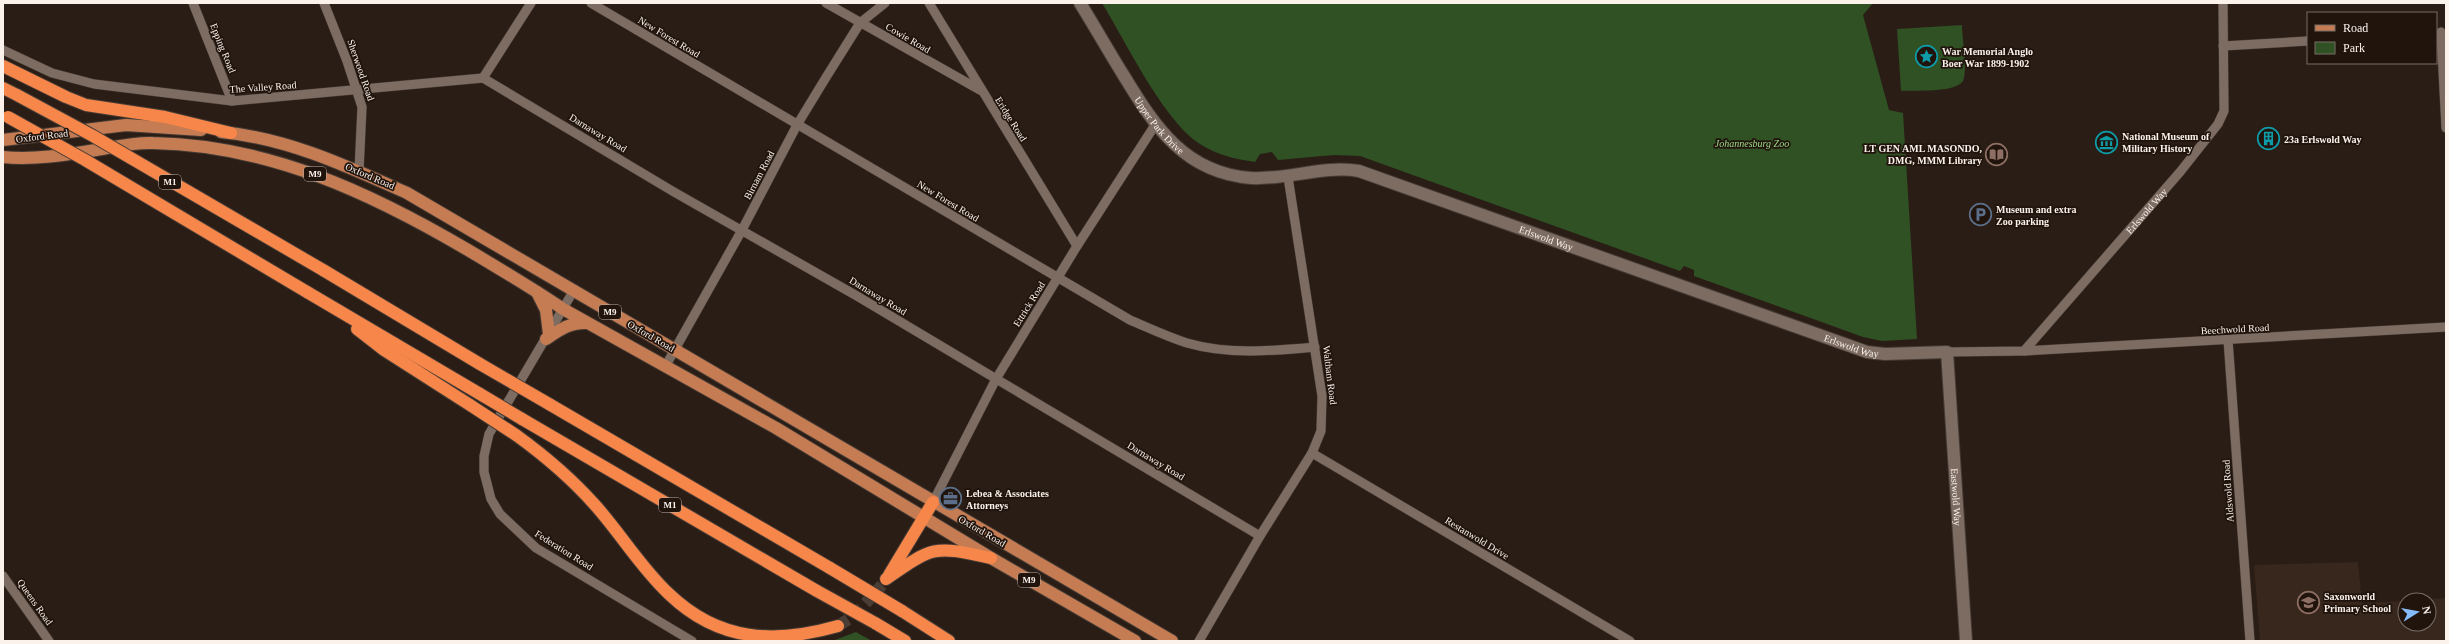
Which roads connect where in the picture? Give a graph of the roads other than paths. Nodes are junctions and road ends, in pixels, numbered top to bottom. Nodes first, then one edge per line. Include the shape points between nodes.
1 (193, 3) edge
2 (324, 3) edge
3 (531, 3) edge
4 (591, 3) edge
5 (826, 3) edge
6 (885, 3) edge
7 (929, 3) edge
8 (1080, 3) edge
9 (2223, 3) edge
10 (860, 23) junction
11 (2441, 32) edge
12 (2307, 40) edge
13 (2223, 46) junction
14 (3, 50) edge
15 (3, 66) edge
16 (483, 78) junction
17 (3, 88) edge
18 (358, 89) junction
19 (980, 90) junction
20 (232, 101) junction
21 (6, 116) edge
22 (797, 125) junction
23 (1155, 125) junction
24 (2446, 128) edge
25 (231, 133) junction
26 (3, 140) edge
27 (3, 157) edge
28 (359, 171) junction
29 (1288, 177) junction
30 (742, 230) junction
31 (1077, 246) junction
32 (1057, 279) junction
33 (536, 290) junction
34 (574, 290) junction
35 (329, 305) junction
36 (563, 309) junction
37 (588, 324) junction
38 (2446, 327) edge
39 (547, 337) junction
40 (2228, 340) junction
41 (1315, 347) junction
42 (674, 349) junction
43 (2024, 351) junction
44 (1947, 352) junction
45 (665, 367) junction
46 (996, 379) junction
47 (1312, 454) junction
48 (933, 502) junction
49 (924, 516) junction
50 (1260, 536) junction
51 (991, 558) junction
52 (3, 576) edge
53 (838, 626) tunnel mouth
54 (49, 641) edge
55 (692, 641) edge
56 (905, 641) edge
57 (949, 641) edge
58 (1135, 641) edge
59 (1172, 641) edge
60 (1199, 641) edge
61 (1630, 641) edge
62 (1966, 641) edge
63 (2250, 641) edge

1 - 20 street, Epping Road
2 - 18 street, Sherwood Road
3 - 16 street
4 - 22 street, New Forest Road
5 - 10 street, Cowie Road
6 - 10 street, Birnam Road
7 - 19 street, Eridge Road
8 - 23 main road, Upper Park Drive
9 - 13 street, Erlswold Way
10 - 19 street, Cowie Road
10 - 22 street, Birnam Road
11 - 24 street
12 - 13 street
13 - 43 street, Erlswold Way via 2225,105 2218,124 2180,172
14 - 20 street, The Valley Road via 52,73 94,84
15 - 25 highway via 66,98 86,104 165,117
16 - 18 street, The Valley Road
16 - 30 street, Darnaway Road
17 - 57 highway, M1, bridge via 93,136 323,270 830,568
18 - 20 street, The Valley Road
18 - 28 street, Sherwood Road via 362,107
19 - 31 street, Eridge Road
21 - 35 highway, M1, bridge via 86,160
22 - 30 street, Birnam Road
22 - 32 street, New Forest Road
23 - 29 main road, Upper Park Drive via 1188,156 1212,169 1250,178
23 - 31 street, Ettrick Road
25 - 26 main road, Oxford Road / M9 via 137,125
25 - 28 main road, Oxford Road / M9 via 275,141
27 - 33 main road, Oxford Road / M9 via 46,156 152,143 224,149 275,160 353,189 418,220
28 - 34 main road, Oxford Road / M9 via 407,193
29 - 41 street, Waltham Road
29 - 44 main road, Erlswold Way via 1343,170 1359,171 1862,350 1879,354
30 - 42 street, Birnam Road
30 - 46 street, Darnaway Road
31 - 32 street, Ettrick Road
32 - 41 street, New Forest Road via 1130,320 1188,343 1210,348 1260,351
32 - 46 street, Ettrick Road
33 - 36 main road, Oxford Road / M9
33 - 39 main road via 544,306
34 - 36 street, Federation Road
34 - 42 main road, Oxford Road / M9
35 - 53 highway, bridge via 384,350 516,435 547,458 596,506 659,583 695,616 716,627 760,638 798,637
35 - 56 highway, M1, bridge
36 - 37 main road, Oxford Road / M9
36 - 39 street, Federation Road
37 - 39 main road via 572,324
37 - 45 main road, Oxford Road / M9
38 - 40 street, Beechwold Road
39 - 55 street, Federation Road via 489,434 484,456 484,472 490,499 500,514 536,548
40 - 43 street, Beechwold Road
40 - 63 street, Aldswold Road
41 - 47 street, Waltham Road via 1323,409 1321,431
42 - 45 street, Birnam Road
42 - 48 main road, Oxford Road / M9
43 - 44 street, Erlswold Way
44 - 62 main road, Eastwold Way
45 - 49 main road, Oxford Road / M9 via 776,428
46 - 48 street, Ettrick Road
46 - 50 street, Darnaway Road
47 - 50 street, Waltham Road
47 - 61 street, Restanwold Drive
48 - 49 highway
48 - 59 main road, Oxford Road / M9
49 - 51 main road, Oxford Road / M9
49 - 51 highway via 884,582 919,556 936,550 959,551
50 - 60 street, Waltham Road
51 - 58 main road, Oxford Road / M9
52 - 54 street, Queens Road

